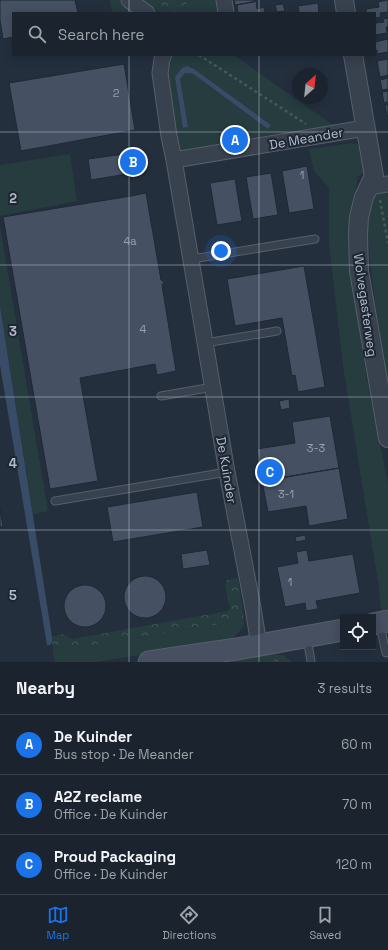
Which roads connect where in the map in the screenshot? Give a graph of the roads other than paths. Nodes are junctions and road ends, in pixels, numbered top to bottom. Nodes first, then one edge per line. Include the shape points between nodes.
1 (129, 0) edge
2 (224, 0) edge
3 (344, 0) edge
4 (146, 12) edge
5 (226, 12) edge
6 (346, 12) edge
7 (353, 56) edge
8 (163, 57) edge
9 (366, 128) junction
10 (174, 160) junction
11 (378, 186) edge
12 (315, 239) dead end
13 (192, 260) junction
14 (277, 331) dead end
15 (205, 343) junction
16 (213, 387) junction
17 (161, 396) dead end
18 (388, 438) edge
19 (227, 472) junction
20 (55, 501) dead end
21 (380, 623) edge
22 (340, 630) edge
23 (307, 636) junction
24 (258, 645) junction
25 (386, 653) dead end
26 (311, 661) dead end
27 (149, 662) edge

1 - 4 street
2 - 5 street
3 - 6 street
7 - 9 street, Wolvegasterweg
8 - 10 street, De Kuinder via 160,73
9 - 10 street, De Meander
9 - 11 street, Wolvegasterweg
10 - 13 street, De Kuinder
11 - 18 street, Wolvegasterweg via 362,203 358,225 358,267
12 - 13 lane
13 - 15 street, De Kuinder
14 - 15 lane
15 - 16 street, De Kuinder
16 - 17 lane
16 - 19 street, De Kuinder
19 - 20 lane
19 - 24 street, De Kuinder
21 - 25 lane
22 - 23 main road
23 - 24 main road
23 - 26 lane
24 - 27 main road

